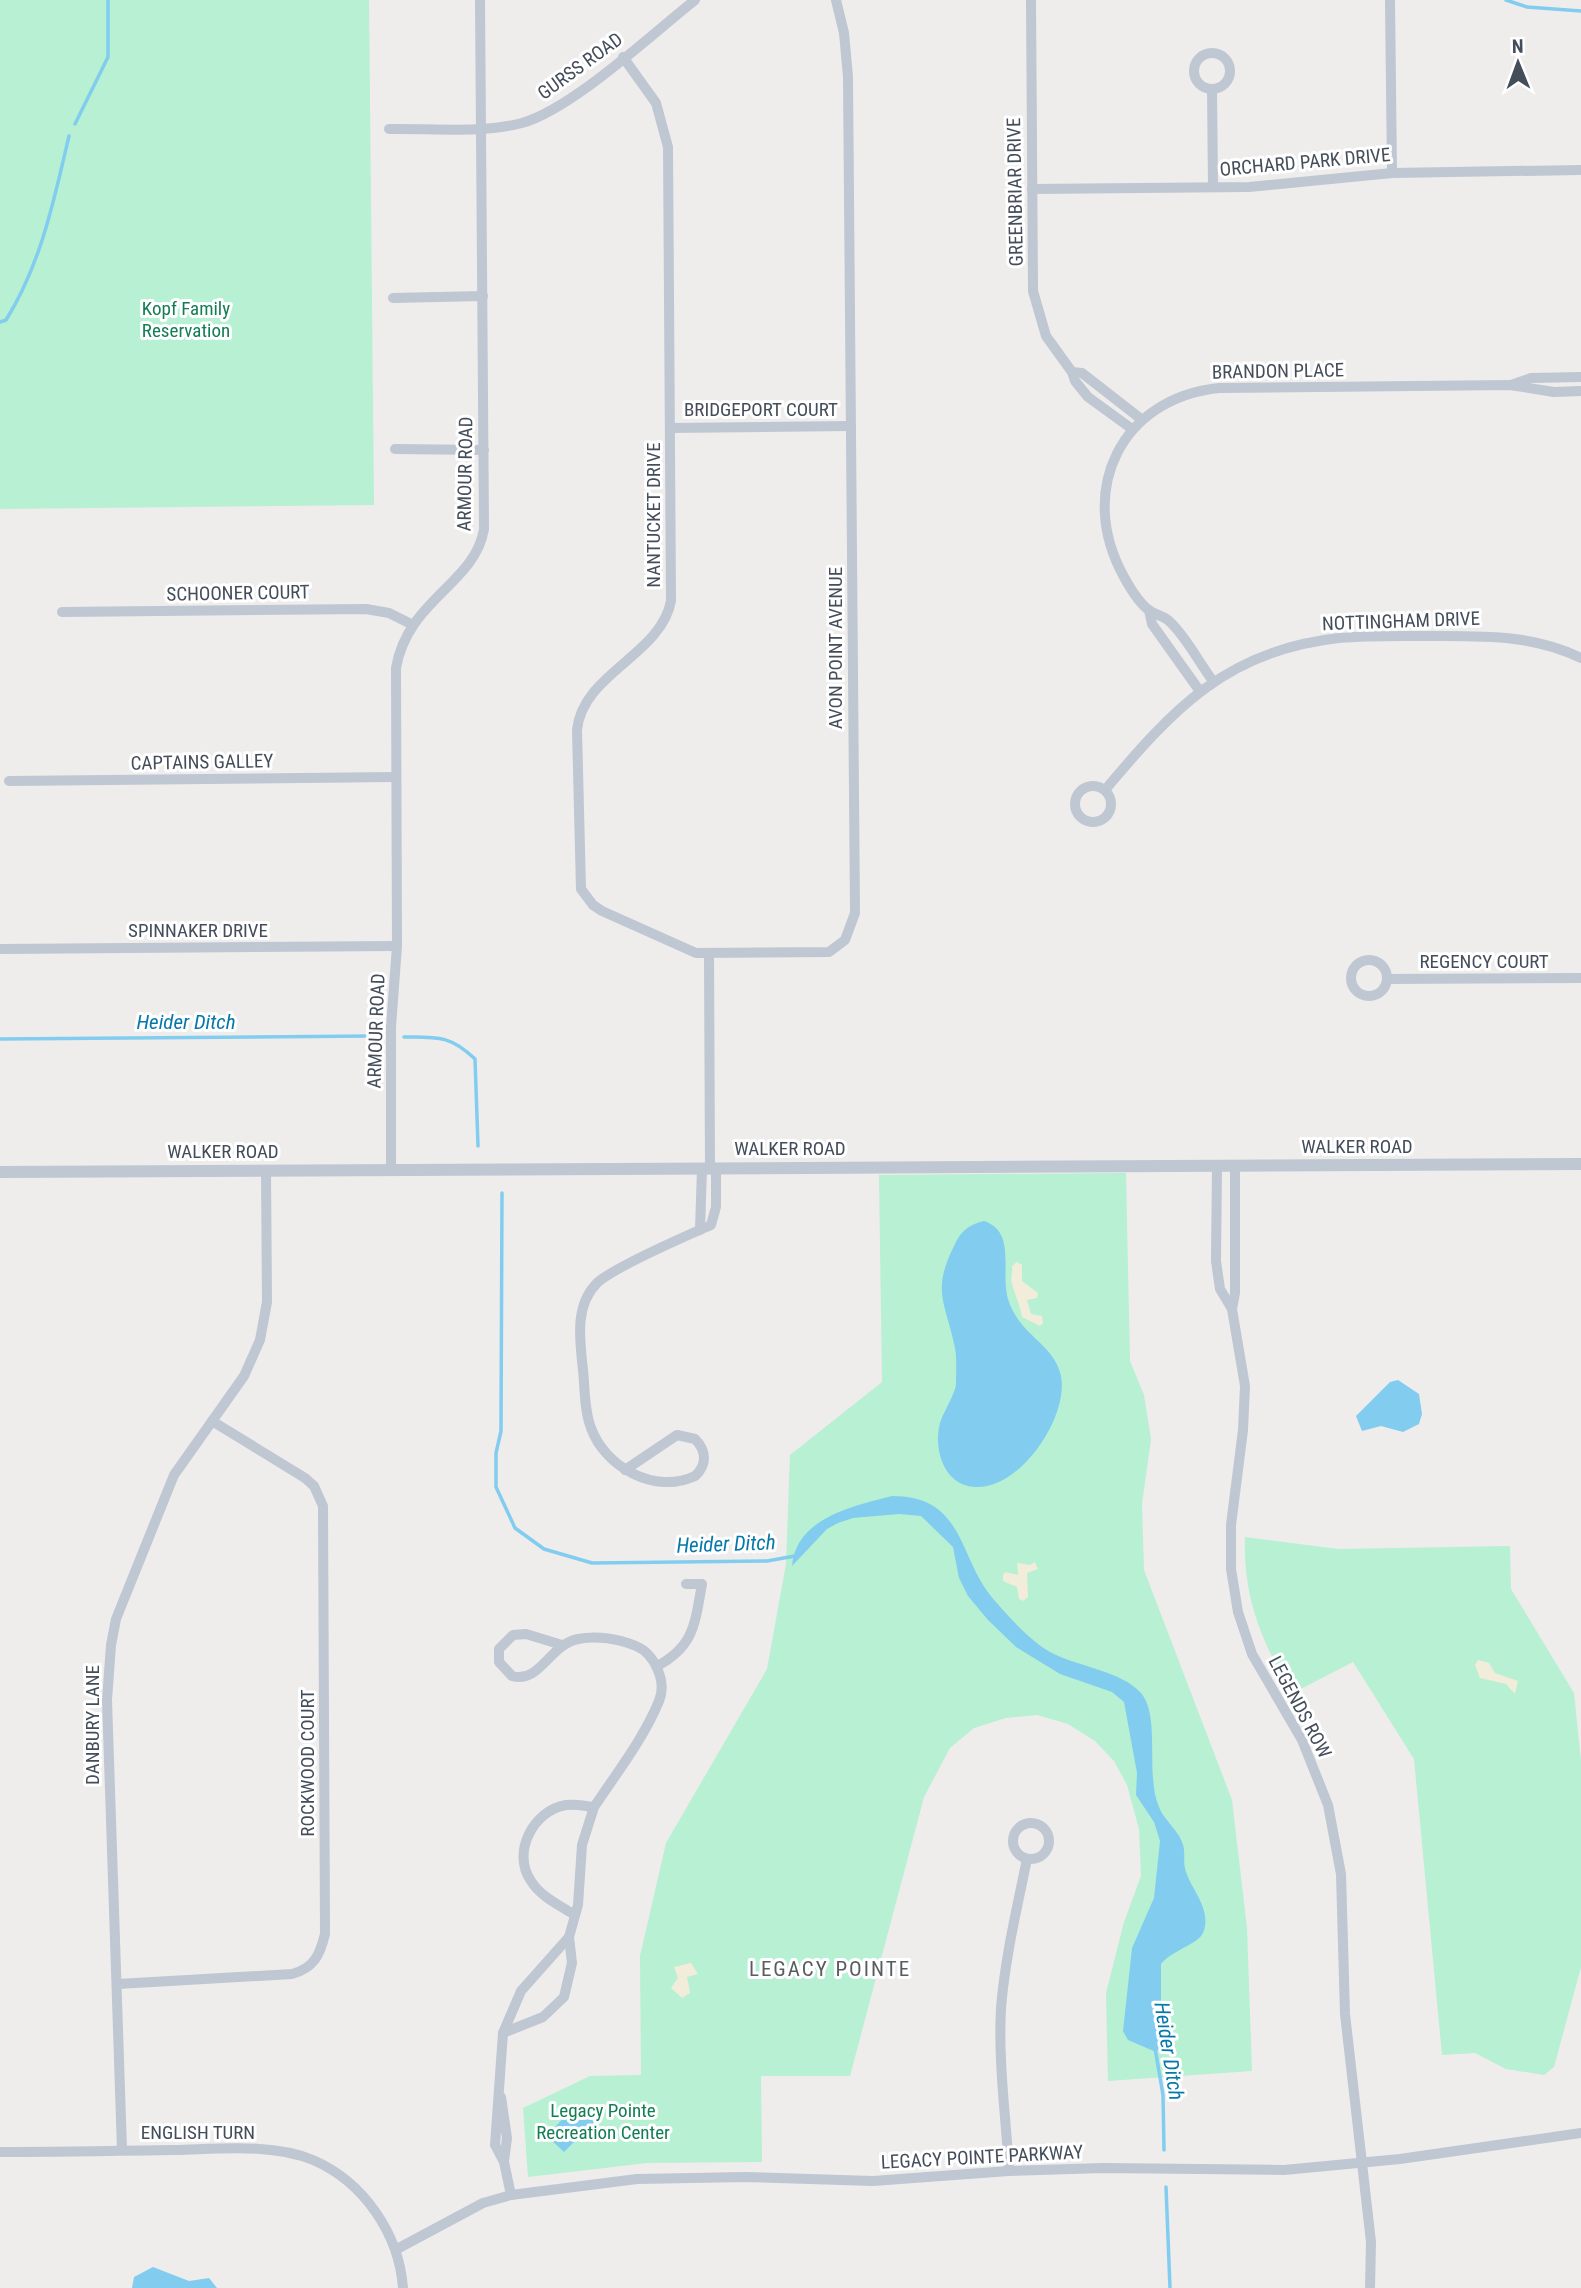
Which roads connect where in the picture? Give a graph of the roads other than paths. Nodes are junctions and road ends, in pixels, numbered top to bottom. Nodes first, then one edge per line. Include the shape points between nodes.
1 (480, 0) edge
2 (695, 0) edge
3 (835, 0) edge
4 (1031, 0) edge
5 (1390, 0) edge
6 (623, 57) junction
7 (1212, 89) dead end
8 (481, 127) junction
9 (389, 129) dead end
10 (1581, 170) edge
11 (1392, 173) junction
12 (1213, 187) junction
13 (1032, 189) junction
14 (483, 296) junction
15 (393, 298) dead end
16 (1072, 372) junction
17 (1581, 377) edge
18 (1510, 385) junction
19 (1581, 391) edge
20 (1142, 419) junction
21 (851, 426) junction
22 (670, 428) junction
23 (1132, 429) junction
24 (395, 449) dead end
25 (484, 450) junction
26 (1149, 610) junction
27 (62, 612) dead end
28 (411, 624) junction
29 (1581, 658) edge
30 (1213, 681) junction
31 (1199, 690) junction
32 (396, 778) junction
33 (9, 781) dead end
34 (1105, 790) dead end
35 (397, 946) junction
36 (0, 949) edge
37 (709, 955) junction
38 (1581, 978) edge
39 (1387, 979) dead end
40 (1581, 1164) edge
41 (1217, 1165) junction
42 (1235, 1165) junction
43 (709, 1168) junction
44 (266, 1170) junction
45 (391, 1170) junction
46 (0, 1172) edge
47 (1232, 1309) junction
48 (212, 1421) junction
49 (625, 1470) junction
50 (686, 1584) dead end
51 (562, 1645) junction
52 (657, 1666) junction
53 (594, 1807) junction
54 (1027, 1859) dead end
55 (573, 1914) junction
56 (569, 1937) junction
57 (118, 1984) junction
58 (503, 2033) junction
59 (1581, 2133) edge
60 (122, 2150) junction
61 (0, 2152) edge
62 (1361, 2163) junction
63 (1009, 2171) junction
64 (510, 2195) junction
65 (397, 2249) junction
66 (403, 2288) edge
67 (1370, 2288) edge

1 - 8 street, ARMOUR ROAD
2 - 6 street, GURSS ROAD
3 - 21 street, AVON POINT AVENUE via 848,77
4 - 13 street, GREENBRIAR DRIVE
5 - 11 street
6 - 8 street, GURSS ROAD via 545,114 511,125
6 - 22 street, NANTUCKET DRIVE via 656,103 668,148
7 - 12 street
8 - 9 street, GURSS ROAD
8 - 14 street, ARMOUR ROAD
10 - 11 street, ORCHARD PARK DRIVE
11 - 12 street, ORCHARD PARK DRIVE
12 - 13 street, ORCHARD PARK DRIVE
13 - 16 street, GREENBRIAR DRIVE via 1037,314 1051,346
14 - 15 street
14 - 25 street, ARMOUR ROAD
16 - 20 street, GREENBRIAR DRIVE via 1082,373
16 - 23 street, GREENBRIAR DRIVE via 1088,397
17 - 18 street, BRANDON PLACE via 1531,378
18 - 19 street, BRANDON PLACE
18 - 20 street, BRANDON PLACE via 1209,389 1180,395
20 - 23 street, BRANDON PLACE
21 - 22 street, BRIDGEPORT COURT
21 - 37 street, AVON POINT AVENUE via 854,921 845,940 829,952
22 - 37 street, NANTUCKET DRIVE via 670,609 658,629 582,711 578,730 579,879 586,898 602,911
23 - 26 street, BRANDON PLACE via 1112,465 1105,514 1118,565
24 - 25 street
25 - 28 street, ARMOUR ROAD via 484,529 477,553
26 - 30 street, BRANDON PLACE via 1168,620
26 - 31 street, BRANDON PLACE via 1152,624
27 - 28 street, SCHOONER COURT via 366,609 390,613
28 - 32 street, ARMOUR ROAD via 396,668
29 - 30 street, NOTTINGHAM DRIVE via 1543,643 1505,637 1341,638 1268,654
30 - 31 street, NOTTINGHAM DRIVE
31 - 34 street, NOTTINGHAM DRIVE via 1155,731
32 - 33 street, CAPTAINS GALLEY
32 - 35 street, ARMOUR ROAD
35 - 36 street, SPINNAKER DRIVE
35 - 45 street, ARMOUR ROAD via 391,1027
37 - 43 street
38 - 39 street, REGENCY COURT
40 - 42 street, WALKER ROAD
41 - 42 street, WALKER ROAD
41 - 43 street, WALKER ROAD
41 - 47 street, LEGENDS ROW via 1216,1261 1220,1289
42 - 47 street, LEGENDS ROW
43 - 45 street, WALKER ROAD
43 - 49 street via 700,1230 613,1272 597,1283 585,1300 580,1345 591,1427 611,1460
44 - 45 street, WALKER ROAD
44 - 46 street, WALKER ROAD
44 - 48 street, DANBURY LANE via 264,1328 244,1376
47 - 62 street, LEGENDS ROW via 1245,1386 1231,1569 1238,1612 1252,1654 1302,1740 1328,1805 1341,1874 1345,2014
48 - 57 street, DANBURY LANE via 174,1475 125,1590 111,1645 107,1700
48 - 57 street, ROCKWOOD COURT via 304,1478 314,1486 323,1506 325,1934 318,1958 292,1974
49 - 49 street via 643,1478 678,1481 699,1472 704,1455 695,1439 677,1435
50 - 52 street via 702,1584 694,1628 684,1647
51 - 51 street via 526,1634 513,1635 499,1649 499,1662 506,1673 525,1678
51 - 52 street via 578,1639 624,1641 642,1649
52 - 53 street via 660,1699
53 - 55 street via 582,1845 578,1905
53 - 55 street via 567,1805 548,1812 528,1833 524,1856 528,1877
54 - 63 street via 1002,2008
55 - 56 street
56 - 58 street via 521,1991
56 - 58 street via 572,1963 564,1997 543,2017
57 - 60 street, DANBURY LANE
58 - 64 street via 500,2092
59 - 62 street, LEGACY POINTE PARKWAY
60 - 61 street, ENGLISH TURN
60 - 65 street, ENGLISH TURN via 257,2148 312,2160 352,2185
62 - 63 street, LEGACY POINTE PARKWAY via 1259,2171
62 - 67 street, LEGENDS ROW via 1371,2242
63 - 64 street, LEGACY POINTE PARKWAY via 873,2181 637,2179
64 - 65 street, LEGACY POINTE PARKWAY via 483,2203
65 - 66 street

